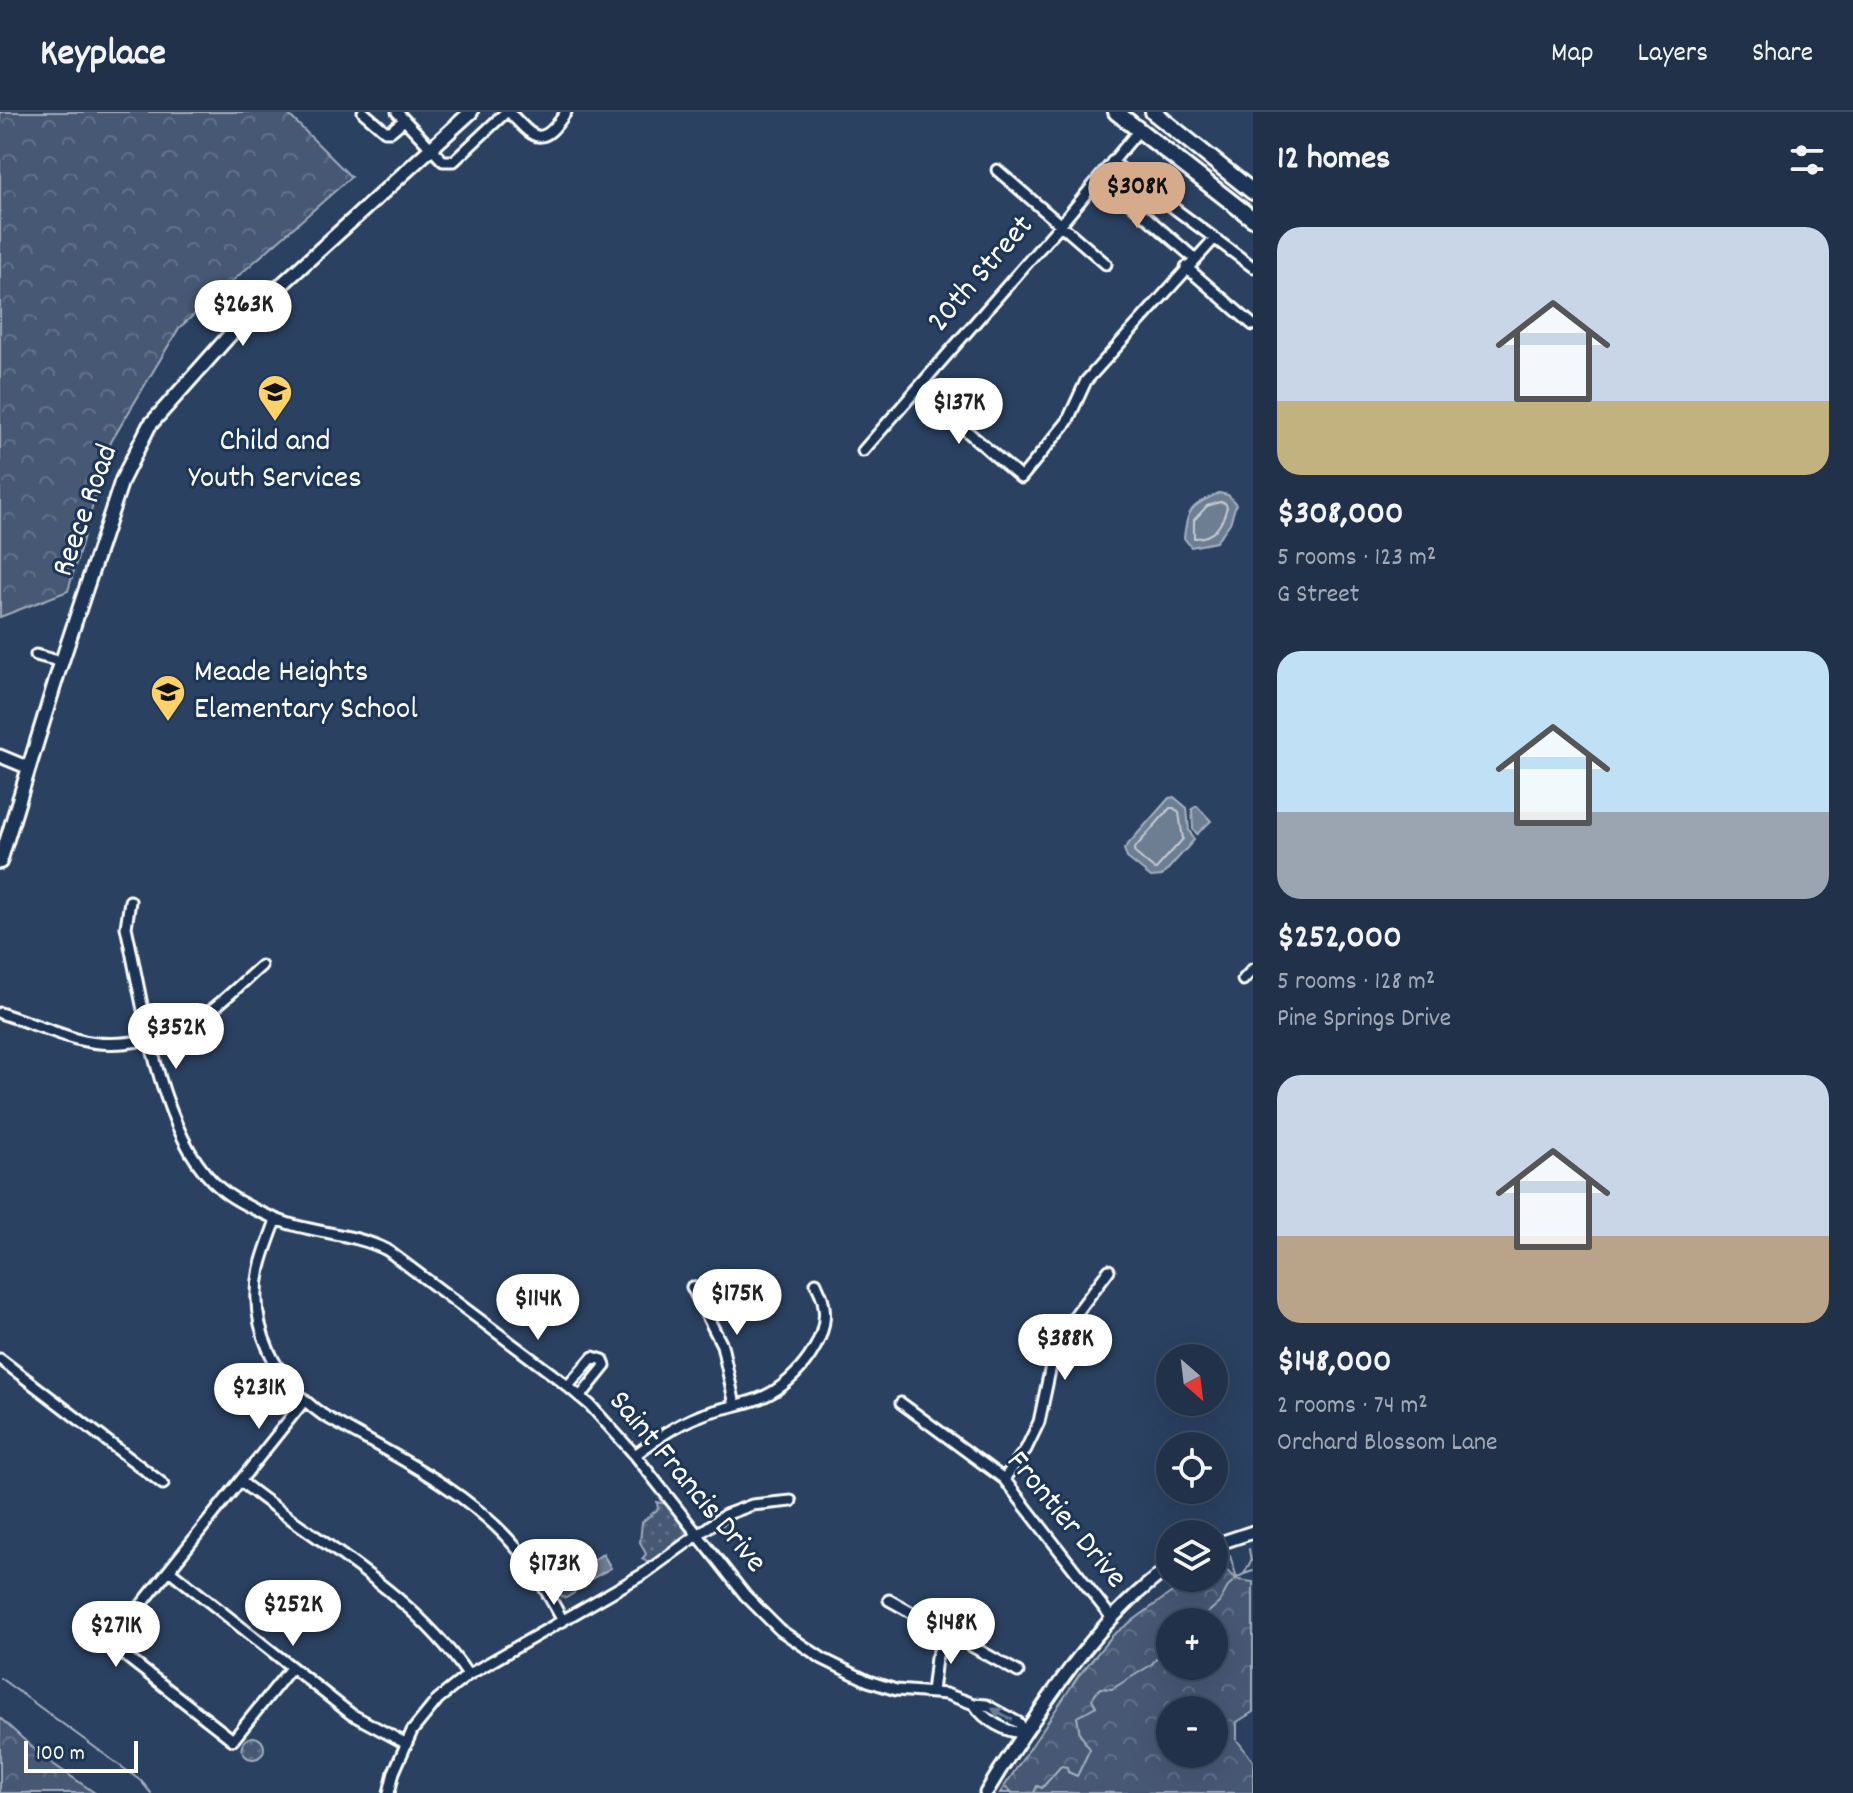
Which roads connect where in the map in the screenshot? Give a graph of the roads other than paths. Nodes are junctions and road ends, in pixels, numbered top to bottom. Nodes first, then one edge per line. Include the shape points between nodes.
1 (363, 112) edge
2 (471, 112) edge
3 (508, 112) edge
4 (566, 112) edge
5 (1116, 112) edge
6 (1153, 112) edge
7 (401, 116) edge
8 (1175, 129) junction
9 (1139, 130) junction
10 (431, 149) junction
11 (1112, 162) junction
12 (997, 170) dead end
13 (1100, 177) junction
14 (1253, 192) edge
15 (1253, 219) edge
16 (1061, 224) junction
17 (1214, 239) junction
18 (1195, 259) junction
19 (1106, 264) dead end
20 (1186, 267) junction
21 (1253, 267) edge
22 (1253, 325) edge
23 (918, 389) junction
24 (863, 451) dead end
25 (36, 655) dead end
26 (62, 662) junction
27 (0, 756) edge
28 (29, 768) junction
29 (0, 862) edge
30 (130, 901) dead end
31 (261, 966) dead end
32 (1253, 969) edge
33 (1243, 980) dead end
34 (0, 1013) edge
35 (151, 1038) junction
36 (276, 1220) junction
37 (1109, 1270) dead end
38 (816, 1283) dead end
39 (692, 1287) dead end
40 (0, 1359) edge
41 (568, 1386) junction
42 (580, 1397) junction
43 (304, 1401) junction
44 (901, 1403) dead end
45 (735, 1405) junction
46 (635, 1455) junction
47 (1004, 1479) junction
48 (240, 1481) junction
49 (163, 1484) dead end
50 (791, 1501) dead end
51 (1253, 1532) edge
52 (698, 1535) junction
53 (1228, 1540) edge
54 (169, 1570) junction
55 (1156, 1578) edge
56 (889, 1600) dead end
57 (1111, 1617) junction
58 (563, 1621) junction
59 (947, 1633) junction
60 (291, 1668) junction
61 (1018, 1672) dead end
62 (468, 1675) junction
63 (932, 1692) junction
64 (1025, 1733) junction
65 (405, 1743) junction
66 (389, 1793) edge
67 (986, 1793) edge

1 - 7 street via 385,131 391,131
2 - 10 main road, Reece Road
3 - 4 street via 537,137
3 - 10 street via 454,161 443,161
5 - 9 main road
6 - 8 main road
7 - 10 street
8 - 9 main road via 1156,123
8 - 14 main road
9 - 11 street, 20th Street
9 - 15 main road
10 - 26 main road, Reece Road via 229,336 149,426 122,480
11 - 13 street, 20th Street
11 - 17 street
12 - 16 street
13 - 16 street, 20th Street
13 - 18 street
16 - 19 street
16 - 23 street, 20th Street
17 - 18 street
17 - 21 street
18 - 20 street
20 - 22 street
20 - 23 street via 1086,381 1067,422 1021,478
23 - 24 street, 20th Street
25 - 26 street
26 - 28 main road, Reece Road
27 - 28 street
28 - 29 main road, Reece Road
30 - 35 street, Saint Francis Drive via 126,927
31 - 35 street via 211,1011
32 - 33 street
34 - 35 street via 78,1039 126,1043
35 - 36 street, Saint Francis Drive via 167,1102 188,1149 221,1189
36 - 41 street, Saint Francis Drive via 364,1239 387,1250
36 - 43 street via 260,1267 260,1324 273,1360
37 - 47 street via 1064,1330 1039,1422
38 - 45 street via 823,1315 809,1356 777,1389
39 - 45 street via 722,1345
40 - 49 street
41 - 42 street, Saint Francis Drive
41 - 42 street via 593,1357 603,1360 605,1366
42 - 46 street, Saint Francis Drive
43 - 48 street
43 - 58 street via 480,1511 531,1566
44 - 47 street, Frontier Drive
45 - 46 street via 675,1427
46 - 52 street, Saint Francis Drive
47 - 57 street, Frontier Drive
48 - 54 street
48 - 62 street via 404,1602
50 - 52 street via 738,1509
51 - 53 street
52 - 58 street
52 - 63 street, Saint Francis Drive via 755,1606 796,1642 884,1687
54 - 60 street
54 - 60 street via 110,1644 233,1740
55 - 57 street
56 - 59 street
57 - 64 street
58 - 62 street
59 - 61 street
59 - 63 street via 936,1658
60 - 65 street via 351,1714
62 - 65 street via 438,1699
63 - 64 street, Saint Francis Drive via 961,1698 1013,1733
64 - 67 street
65 - 66 street

